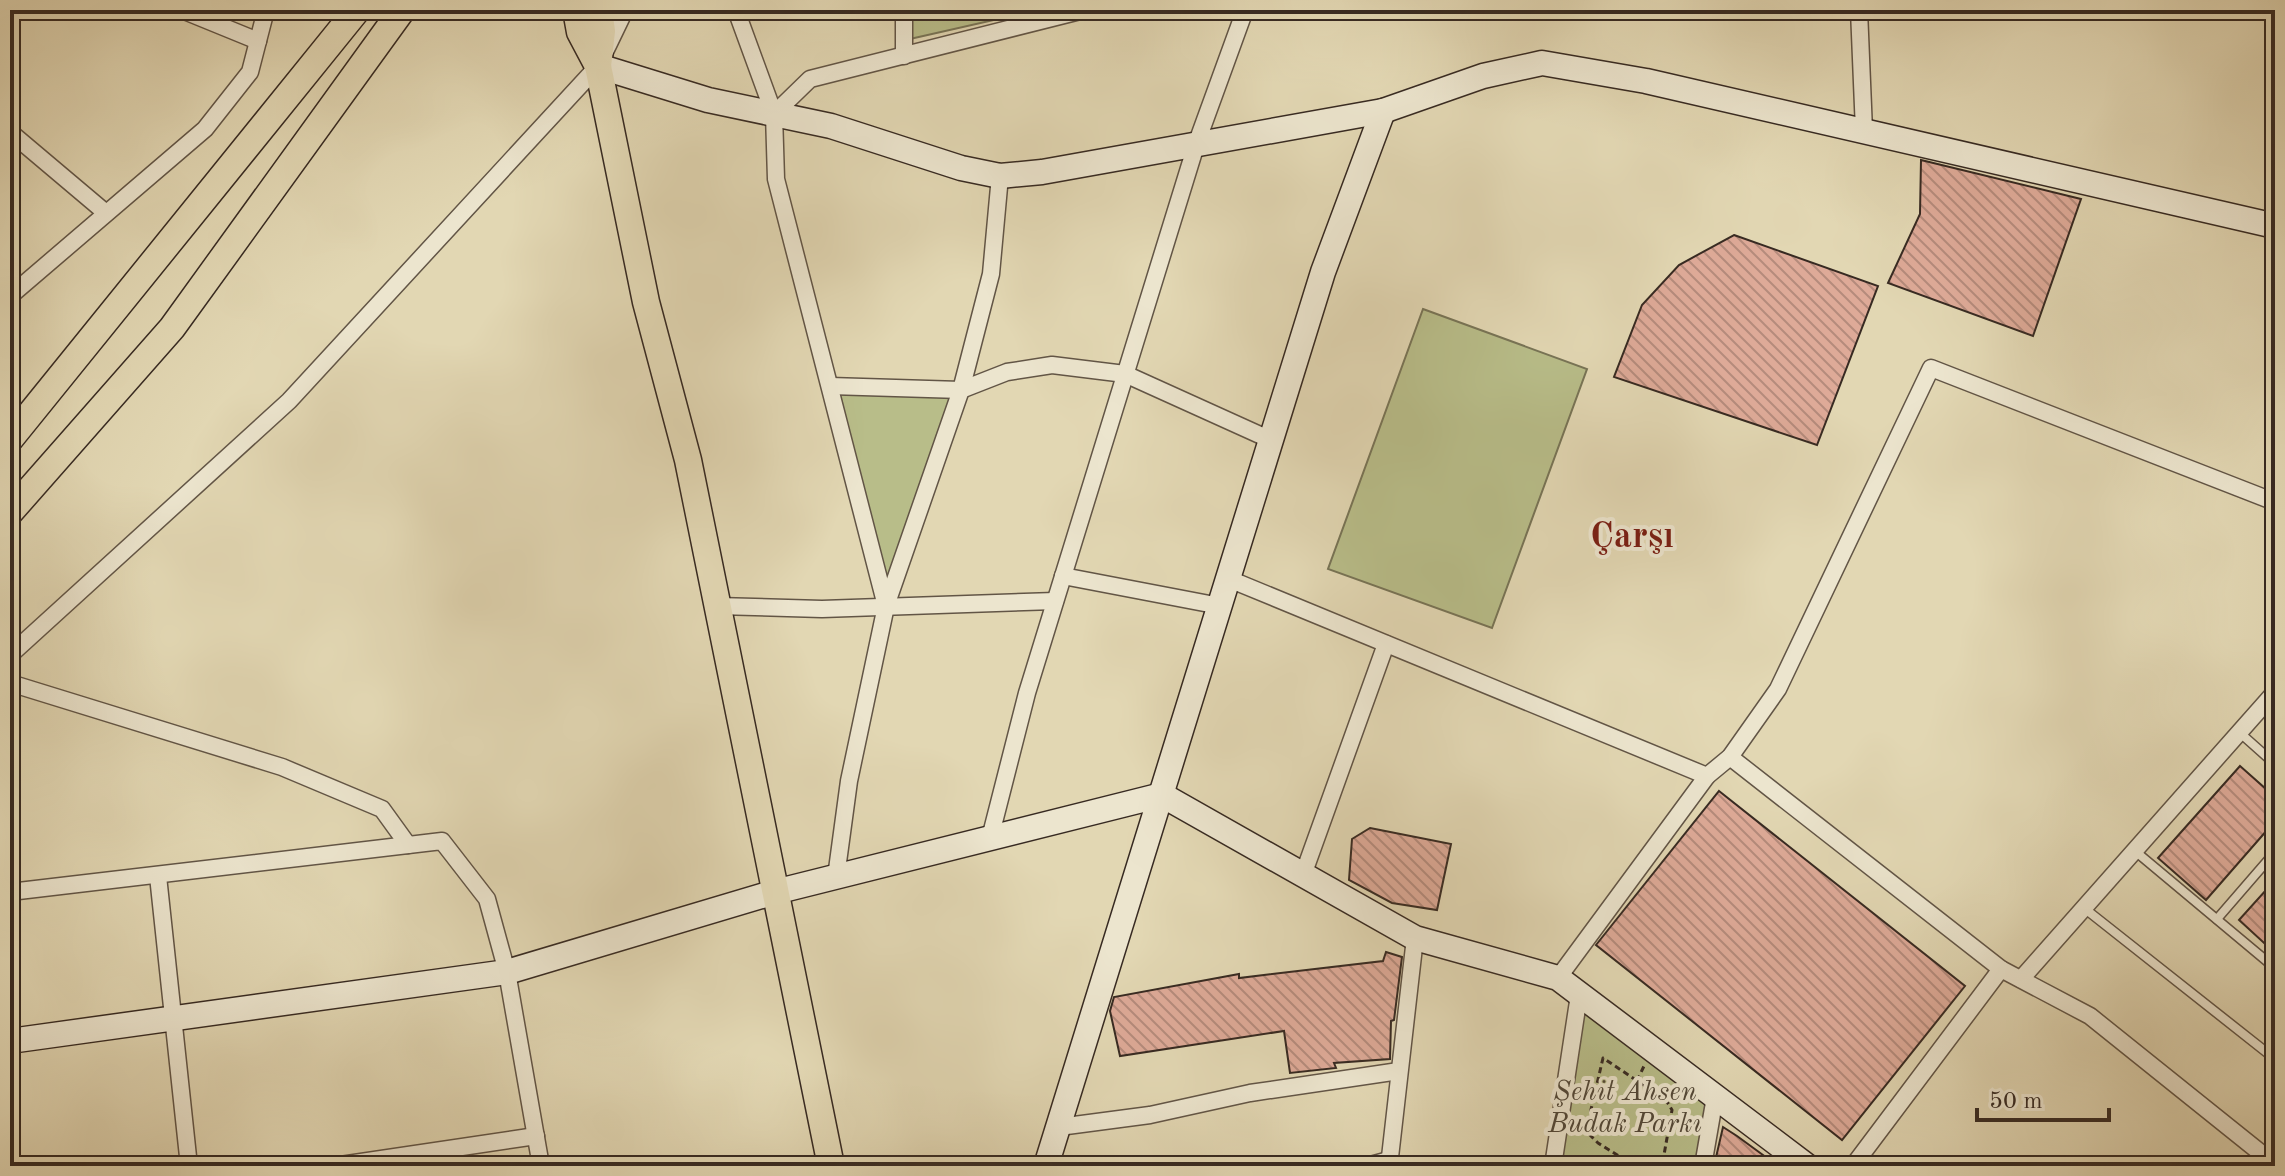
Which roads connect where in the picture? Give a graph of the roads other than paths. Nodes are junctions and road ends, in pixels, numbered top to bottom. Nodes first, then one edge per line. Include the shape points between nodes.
1 (182, 10) edge
2 (266, 10) edge
3 (357, 10) edge
4 (402, 10) edge
5 (411, 10) edge
6 (553, 10) edge
7 (599, 10) edge
8 (625, 10) edge
9 (736, 10) edge
10 (904, 10) edge
11 (1084, 10) edge
12 (1245, 10) edge
13 (1859, 10) edge
14 (578, 21) edge
15 (387, 32) junction
16 (258, 41) junction
17 (904, 56) junction
18 (598, 66) junction
19 (1383, 111) junction
20 (774, 114) junction
21 (1864, 131) junction
22 (10, 132) edge
23 (1197, 142) junction
24 (1000, 176) junction
25 (106, 213) junction
26 (2275, 226) edge
27 (10, 296) edge
28 (1125, 374) junction
29 (830, 386) junction
30 (961, 390) junction
31 (10, 439) edge
32 (1271, 440) junction
33 (2275, 502) edge
34 (10, 512) edge
35 (1063, 576) junction
36 (1229, 579) junction
37 (1055, 601) junction
38 (717, 606) junction
39 (886, 606) junction
40 (1220, 606) junction
41 (1386, 644) junction
42 (10, 655) edge
43 (10, 683) edge
44 (2275, 692) edge
45 (2239, 732) junction
46 (1730, 757) junction
47 (2275, 764) edge
48 (1707, 776) junction
49 (1162, 795) junction
50 (990, 838) junction
51 (408, 845) junction
52 (2135, 850) junction
53 (2275, 852) edge
54 (1303, 875) junction
55 (158, 876) junction
56 (836, 877) junction
57 (10, 892) edge
58 (775, 892) junction
59 (2084, 908) junction
60 (2217, 919) junction
61 (1415, 938) junction
62 (2275, 968) edge
63 (2001, 969) junction
64 (507, 972) junction
65 (1558, 978) junction
66 (2021, 979) junction
67 (1579, 995) junction
68 (174, 1021) junction
69 (10, 1041) edge
70 (2275, 1059) edge
71 (1399, 1071) junction
72 (1715, 1097) junction
73 (1059, 1127) junction
74 (536, 1136) junction
75 (442, 1159) edge
76 (2273, 1161) edge
77 (1389, 1163) edge
78 (345, 1165) edge
79 (189, 1166) edge
80 (541, 1166) edge
81 (831, 1166) edge
82 (1046, 1166) edge
83 (1367, 1166) edge
84 (1553, 1166) edge
85 (1703, 1166) edge
86 (1807, 1166) edge
87 (1853, 1166) edge

1 - 16 street
2 - 16 street
3 - 31 main road
4 - 15 main road
5 - 15 main road
6 - 14 main road
7 - 18 main road
8 - 18 street
9 - 20 street
10 - 17 street
11 - 17 street
12 - 23 street
13 - 21 street
14 - 18 main road
15 - 34 main road via 172,328
16 - 25 street via 250,72 205,129
17 - 20 street via 810,79
18 - 20 street
18 - 38 main road
18 - 42 street via 289,401
19 - 21 street via 1483,76 1542,63
19 - 23 street
19 - 32 street via 1323,272
20 - 24 street
20 - 29 street via 776,179
21 - 26 street
22 - 25 street
23 - 24 street
23 - 28 street
24 - 30 street via 991,274
25 - 27 street
28 - 30 street via 1052,365 1007,372
28 - 32 street
28 - 35 street
29 - 30 street
29 - 39 street
30 - 39 street
32 - 36 street
33 - 46 street via 1931,368 1778,689
35 - 37 street
35 - 40 street
36 - 40 street
36 - 41 street
37 - 39 street
37 - 50 street
38 - 39 street
38 - 58 main road
39 - 56 street via 849,781
40 - 49 street
41 - 48 street
41 - 54 street
43 - 51 street via 282,767 382,809
44 - 45 street
45 - 47 lane
45 - 52 street
46 - 48 street
46 - 63 street
48 - 65 street
49 - 50 street
49 - 54 street
49 - 73 street
50 - 56 street
51 - 55 street
51 - 64 street via 442,841 487,899
52 - 59 street
52 - 60 lane
53 - 60 lane
54 - 61 street
55 - 57 street
55 - 68 street
56 - 58 street
58 - 64 street
58 - 81 main road
59 - 66 street
59 - 70 lane
60 - 62 lane
61 - 65 street
61 - 71 street
63 - 66 street
63 - 87 street
64 - 68 street
64 - 74 street
65 - 67 street
66 - 76 street via 2090,1016
67 - 72 street
67 - 84 street
68 - 69 street
68 - 79 street
71 - 73 street
71 - 77 street
72 - 85 street
72 - 86 street
73 - 82 street
74 - 75 street
74 - 80 street
75 - 78 street
77 - 83 street

